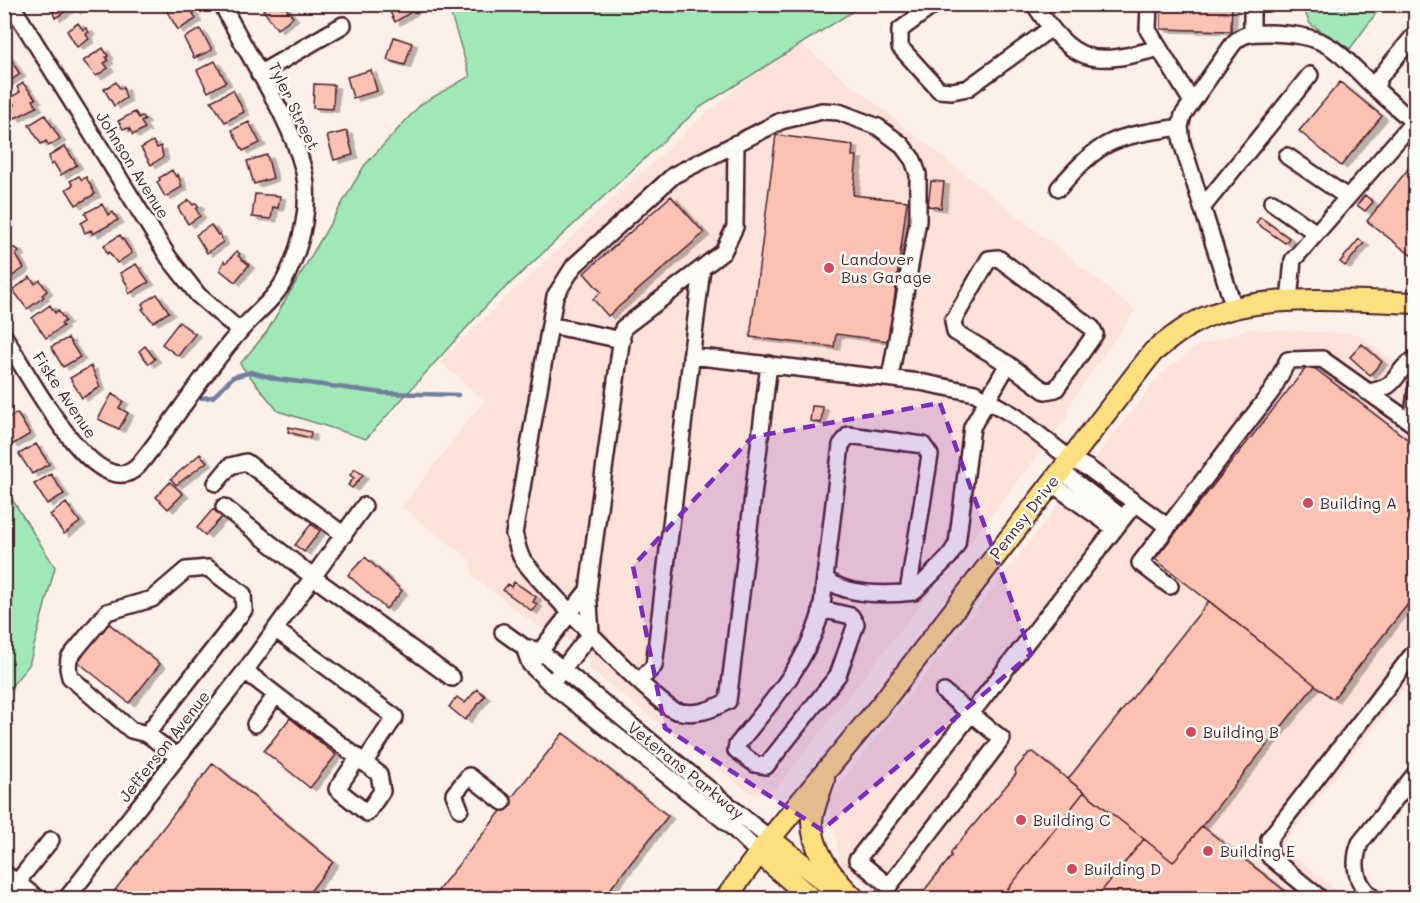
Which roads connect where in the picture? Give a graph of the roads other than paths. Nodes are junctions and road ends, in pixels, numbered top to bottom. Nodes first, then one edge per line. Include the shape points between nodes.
1 (11, 4) edge
2 (222, 4) edge
3 (935, 4) edge
4 (1034, 4) edge
5 (1149, 4) edge
6 (1252, 4) edge
7 (343, 25) dead end
8 (1050, 29) junction
9 (1252, 33) junction
10 (1416, 33) edge
11 (1159, 48) junction
12 (259, 74) junction
13 (1310, 75) dead end
14 (1376, 89) junction
15 (1192, 102) junction
16 (1414, 120) edge
17 (1180, 127) junction
18 (736, 143) junction
19 (1287, 156) dead end
20 (1059, 188) dead end
21 (1347, 197) junction
22 (1272, 202) dead end
23 (1202, 208) junction
24 (1316, 233) junction
25 (702, 268) junction
26 (1289, 301) junction
27 (1416, 303) edge
28 (1234, 308) junction
29 (550, 325) junction
30 (240, 331) junction
31 (4, 336) edge
32 (622, 340) junction
33 (692, 356) junction
34 (1416, 359) edge
35 (769, 364) junction
36 (1008, 364) junction
37 (890, 378) junction
38 (1416, 391) edge
39 (1367, 392) junction
40 (987, 398) junction
41 (1414, 425) edge
42 (102, 469) joint
43 (1061, 471) junction
44 (216, 483) dead end
45 (1135, 503) junction
46 (364, 506) dead end
47 (224, 507) dead end
48 (1119, 524) junction
49 (1168, 526) junction
50 (344, 535) junction
51 (313, 577) junction
52 (825, 578) junction
53 (1170, 586) dead end
54 (588, 590) junction
55 (908, 592) junction
56 (565, 606) junction
57 (821, 609) junction
58 (276, 630) junction
59 (504, 632) dead end
60 (591, 633) junction
61 (524, 647) junction
62 (1416, 650) edge
63 (540, 651) junction
64 (530, 664) junction
65 (562, 669) junction
66 (245, 671) junction
67 (452, 678) dead end
68 (639, 681) junction
69 (551, 684) junction
70 (944, 692) dead end
71 (276, 695) junction
72 (972, 714) junction
73 (255, 724) dead end
74 (147, 734) junction
75 (178, 757) junction
76 (826, 772) junction
77 (1416, 773) edge
78 (503, 802) dead end
79 (460, 809) dead end
80 (51, 840) dead end
81 (765, 846) junction
82 (4, 873) edge
83 (20, 885) junction
84 (4, 895) edge
85 (37, 898) edge
86 (67, 898) edge
87 (726, 898) edge
88 (811, 898) edge
89 (847, 898) edge
90 (854, 898) edge
91 (1320, 898) edge
92 (1373, 898) edge

1 - 30 street, Johnson Avenue via 169,258 198,295
2 - 12 street, Tyler Street
3 - 8 street via 900,30 900,47 939,90 968,88
4 - 8 street
5 - 11 street via 1148,30
6 - 9 street
7 - 12 street
8 - 11 street via 1071,50 1094,58 1119,59
9 - 14 street via 1296,34 1331,45
9 - 15 street via 1238,38
10 - 14 street via 1379,78
11 - 15 street
12 - 30 street, Tyler Street via 298,153 306,181 306,205 287,276 270,301
13 - 23 street
14 - 16 street
15 - 17 street
16 - 21 street
17 - 20 street via 1111,140 1083,160
17 - 23 street
18 - 25 street via 735,227 723,252
18 - 29 street via 674,175 574,266 555,296
18 - 37 street via 802,114 839,112 878,127 901,144 913,160 918,174 918,221
19 - 21 street
21 - 24 street
22 - 24 street
23 - 28 street
24 - 26 street via 1293,260
25 - 32 street via 623,328
25 - 33 street
26 - 27 main road, Pennsy Drive
26 - 28 main road, Pennsy Drive
28 - 43 main road, Pennsy Drive via 1193,325 1153,352
29 - 32 street
29 - 56 street via 514,534 521,557
30 - 42 street, Tyler Street via 134,471 124,475
31 - 42 street, Fiske Avenue via 67,435
32 - 54 street
33 - 35 street
33 - 68 street via 654,666
34 - 39 street via 1405,364 1395,383
35 - 37 street
35 - 68 street via 728,701 705,713 675,711
36 - 36 street via 1045,391 1056,389 1095,334 998,258 989,259 953,321 956,332
36 - 40 street
37 - 40 street via 950,386
38 - 41 street
39 - 41 street
39 - 49 street via 1322,359 1288,360 1272,391
40 - 43 street
40 - 55 street via 972,428 957,544 914,592
43 - 45 street via 1088,468
43 - 48 street
43 - 76 main road, Pennsy Drive
44 - 50 street via 231,466 246,462
45 - 48 street
45 - 49 street
46 - 50 street, Jefferson Avenue
47 - 51 street
48 - 72 street
49 - 53 street via 1140,563
50 - 51 street, Jefferson Avenue
51 - 58 street, Jefferson Avenue
51 - 67 street
52 - 55 street via 835,587 890,594
52 - 55 street via 841,445 849,435 923,445 930,455
52 - 57 street
54 - 56 street
54 - 60 street
56 - 60 street
56 - 63 street
57 - 57 street via 808,649 737,745 736,750 755,764 766,766 838,675 856,624 851,616
58 - 66 street, Jefferson Avenue
58 - 71 street via 395,717 361,761
59 - 61 street, Veterans Parkway
60 - 65 street
60 - 68 street
61 - 63 street, Veterans Parkway
61 - 64 street, Veterans Parkway
62 - 91 street via 1269,839 1270,857
63 - 64 street
63 - 65 street, Veterans Parkway
64 - 69 street, Veterans Parkway
65 - 69 street
65 - 81 street, Veterans Parkway
66 - 71 street
66 - 75 street, Jefferson Avenue
69 - 81 street, Veterans Parkway via 731,826
70 - 72 street
71 - 73 street
72 - 72 street via 1002,739 889,886 857,860
74 - 74 street via 131,730 70,677 69,658 107,612 152,599 186,570 208,568 243,594 244,610
74 - 75 street
75 - 86 street, Jefferson Avenue
76 - 81 main road, Pennsy Drive
76 - 90 main road via 813,821 818,848 837,882
77 - 92 street via 1356,852 1359,884
78 - 79 street via 470,776 454,794
80 - 83 street via 22,876
81 - 87 main road, Pennsy Drive
81 - 88 main road, Veterans Parkway
81 - 89 main road, Veterans Parkway
82 - 83 street
83 - 84 street
83 - 85 street

